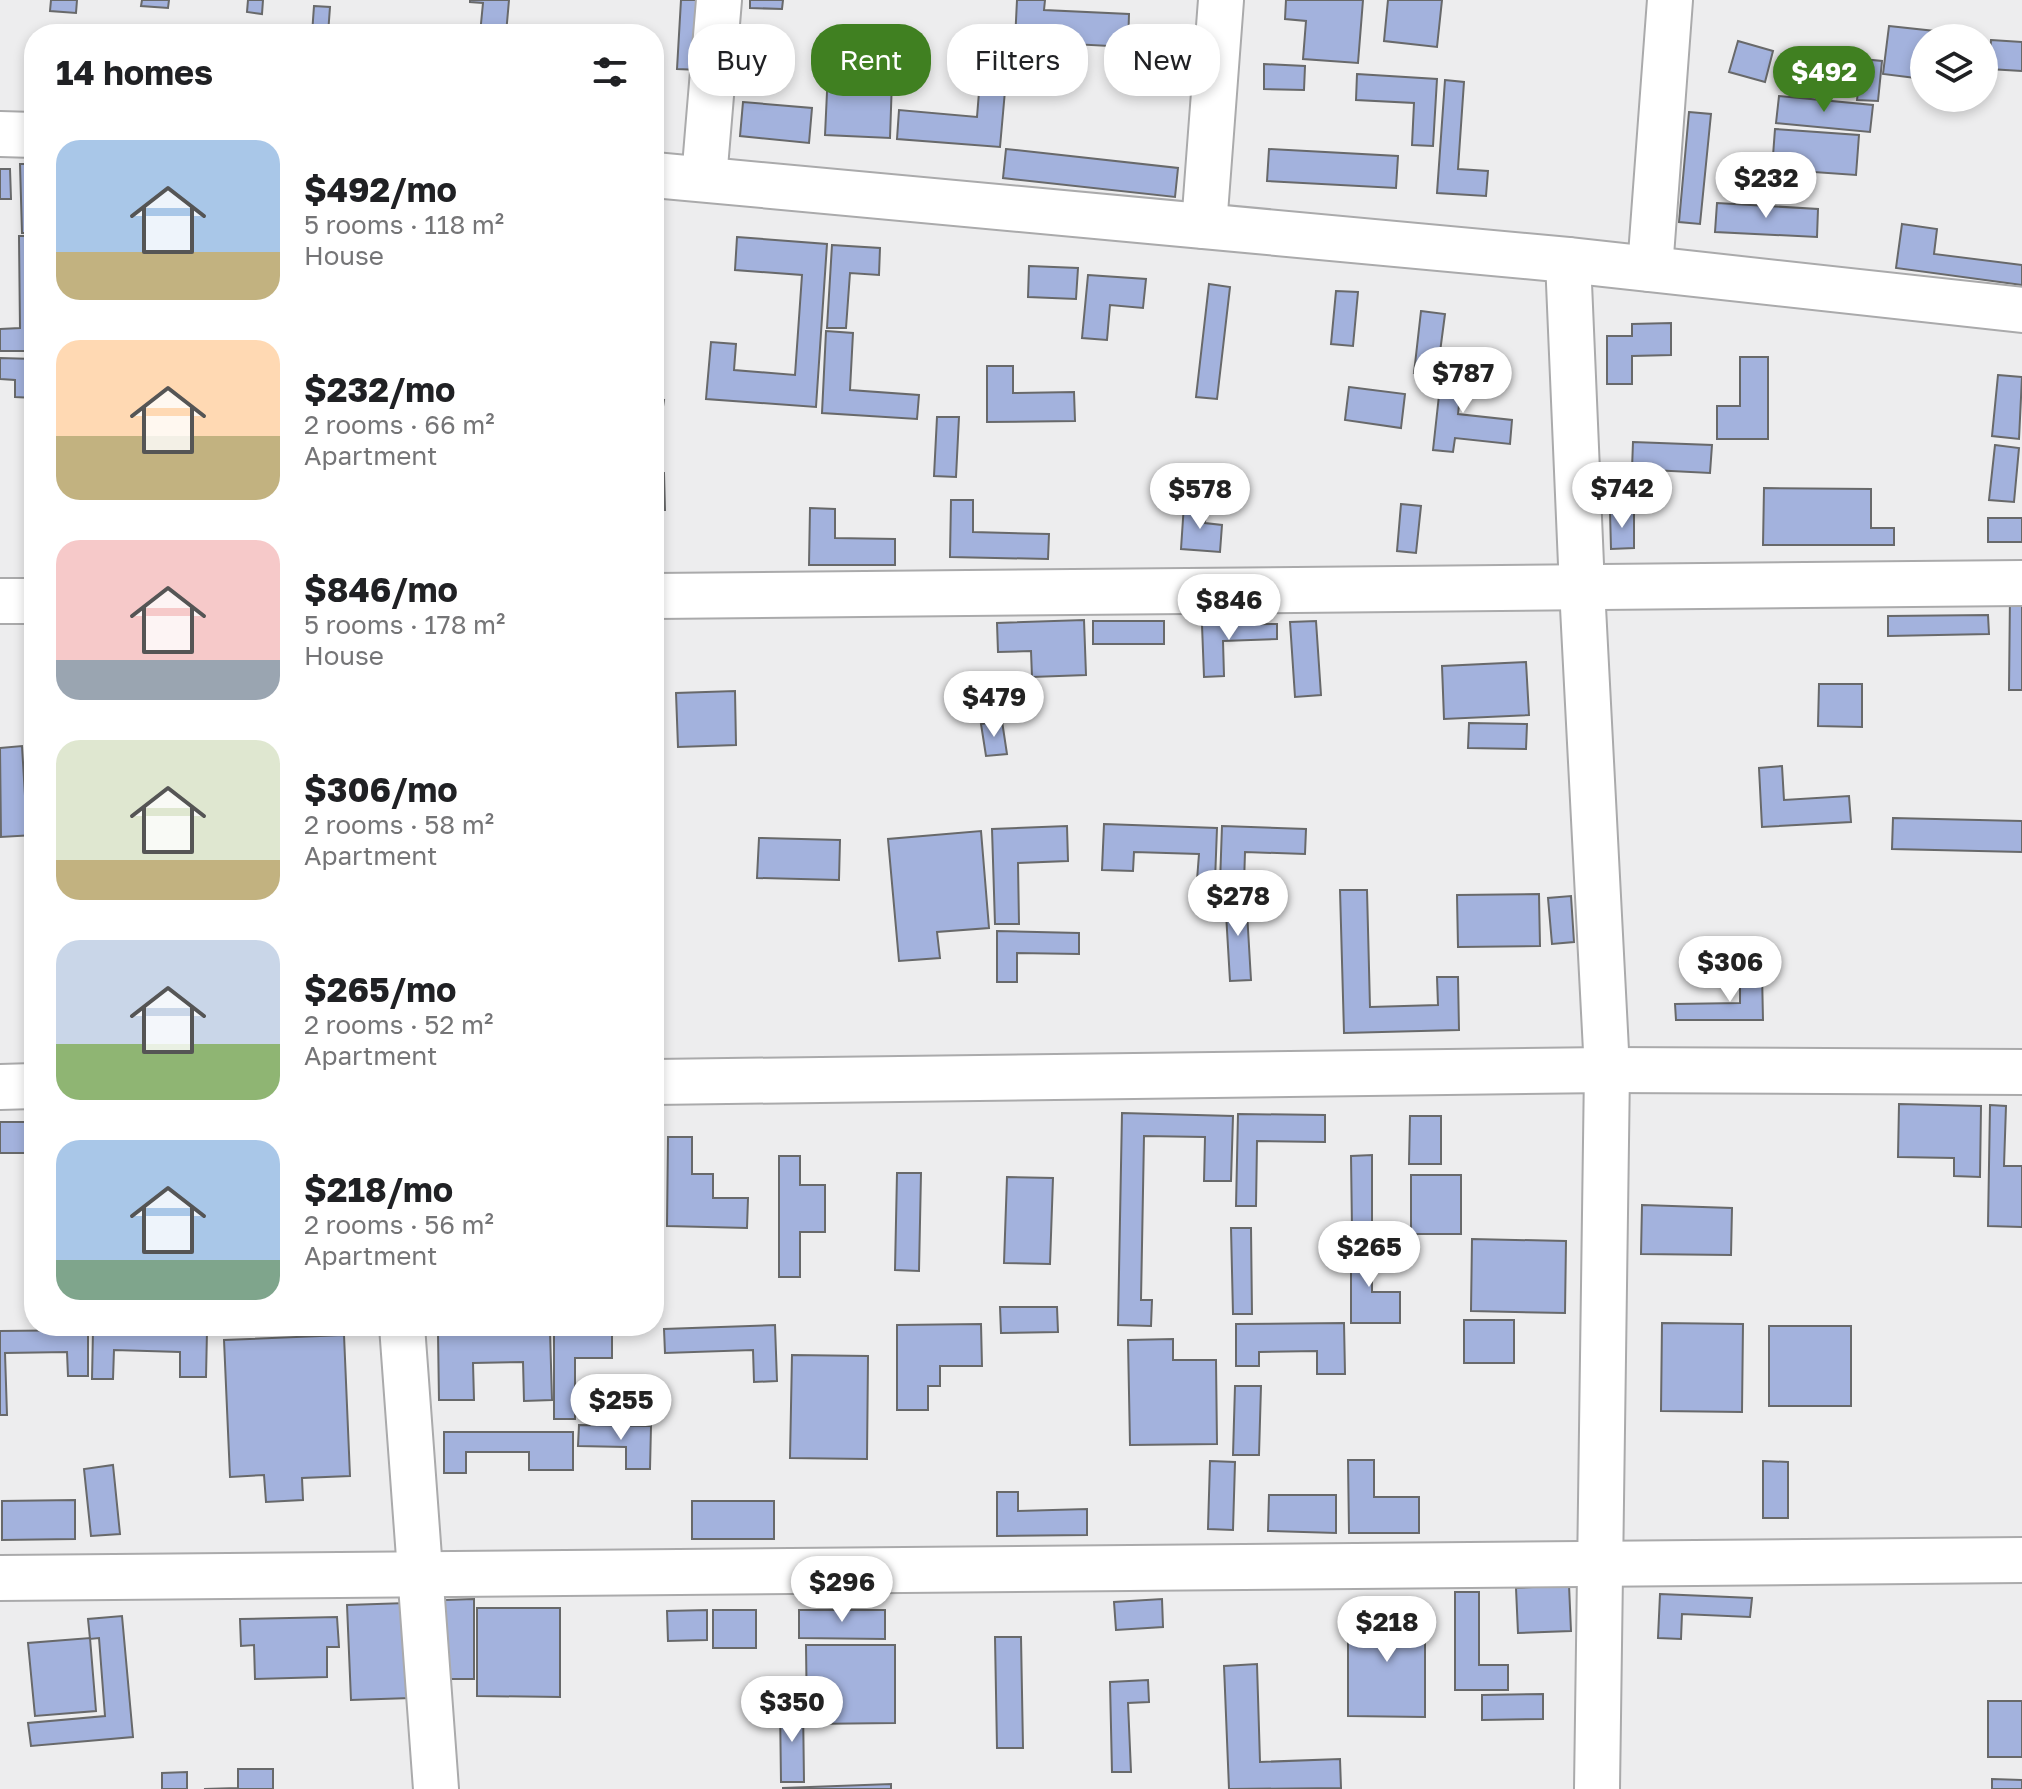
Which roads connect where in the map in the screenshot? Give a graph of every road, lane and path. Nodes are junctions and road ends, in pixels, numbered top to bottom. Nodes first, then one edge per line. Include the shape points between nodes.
1 (719, 0) edge
2 (1221, 0) edge
3 (1670, 0) edge
4 (0, 134) edge
5 (24, 135) edge
6 (664, 176) edge
7 (704, 179) junction
8 (1204, 226) junction
9 (1568, 260) junction
10 (1650, 269) junction
11 (2022, 310) edge
12 (2022, 583) edge
13 (1582, 588) junction
14 (664, 596) edge
15 (0, 601) edge
16 (24, 601) edge
17 (1607, 1070) junction
18 (2022, 1072) edge
19 (664, 1082) edge
20 (24, 1086) edge
21 (0, 1087) edge
22 (403, 1336) edge
23 (2022, 1560) edge
24 (1601, 1565) junction
25 (419, 1574) junction
26 (0, 1578) edge
27 (436, 1789) edge
28 (1597, 1789) edge

1 - 7 street
2 - 8 street
3 - 10 street
4 - 5 street
6 - 7 street
7 - 8 street
8 - 9 street
9 - 10 street
9 - 13 street
10 - 11 street
12 - 13 street
13 - 14 street
13 - 17 street
15 - 16 street
17 - 18 street
17 - 19 street
17 - 24 street
20 - 21 street
22 - 25 street
23 - 24 street
24 - 25 street
24 - 28 street
25 - 26 street
25 - 27 street

